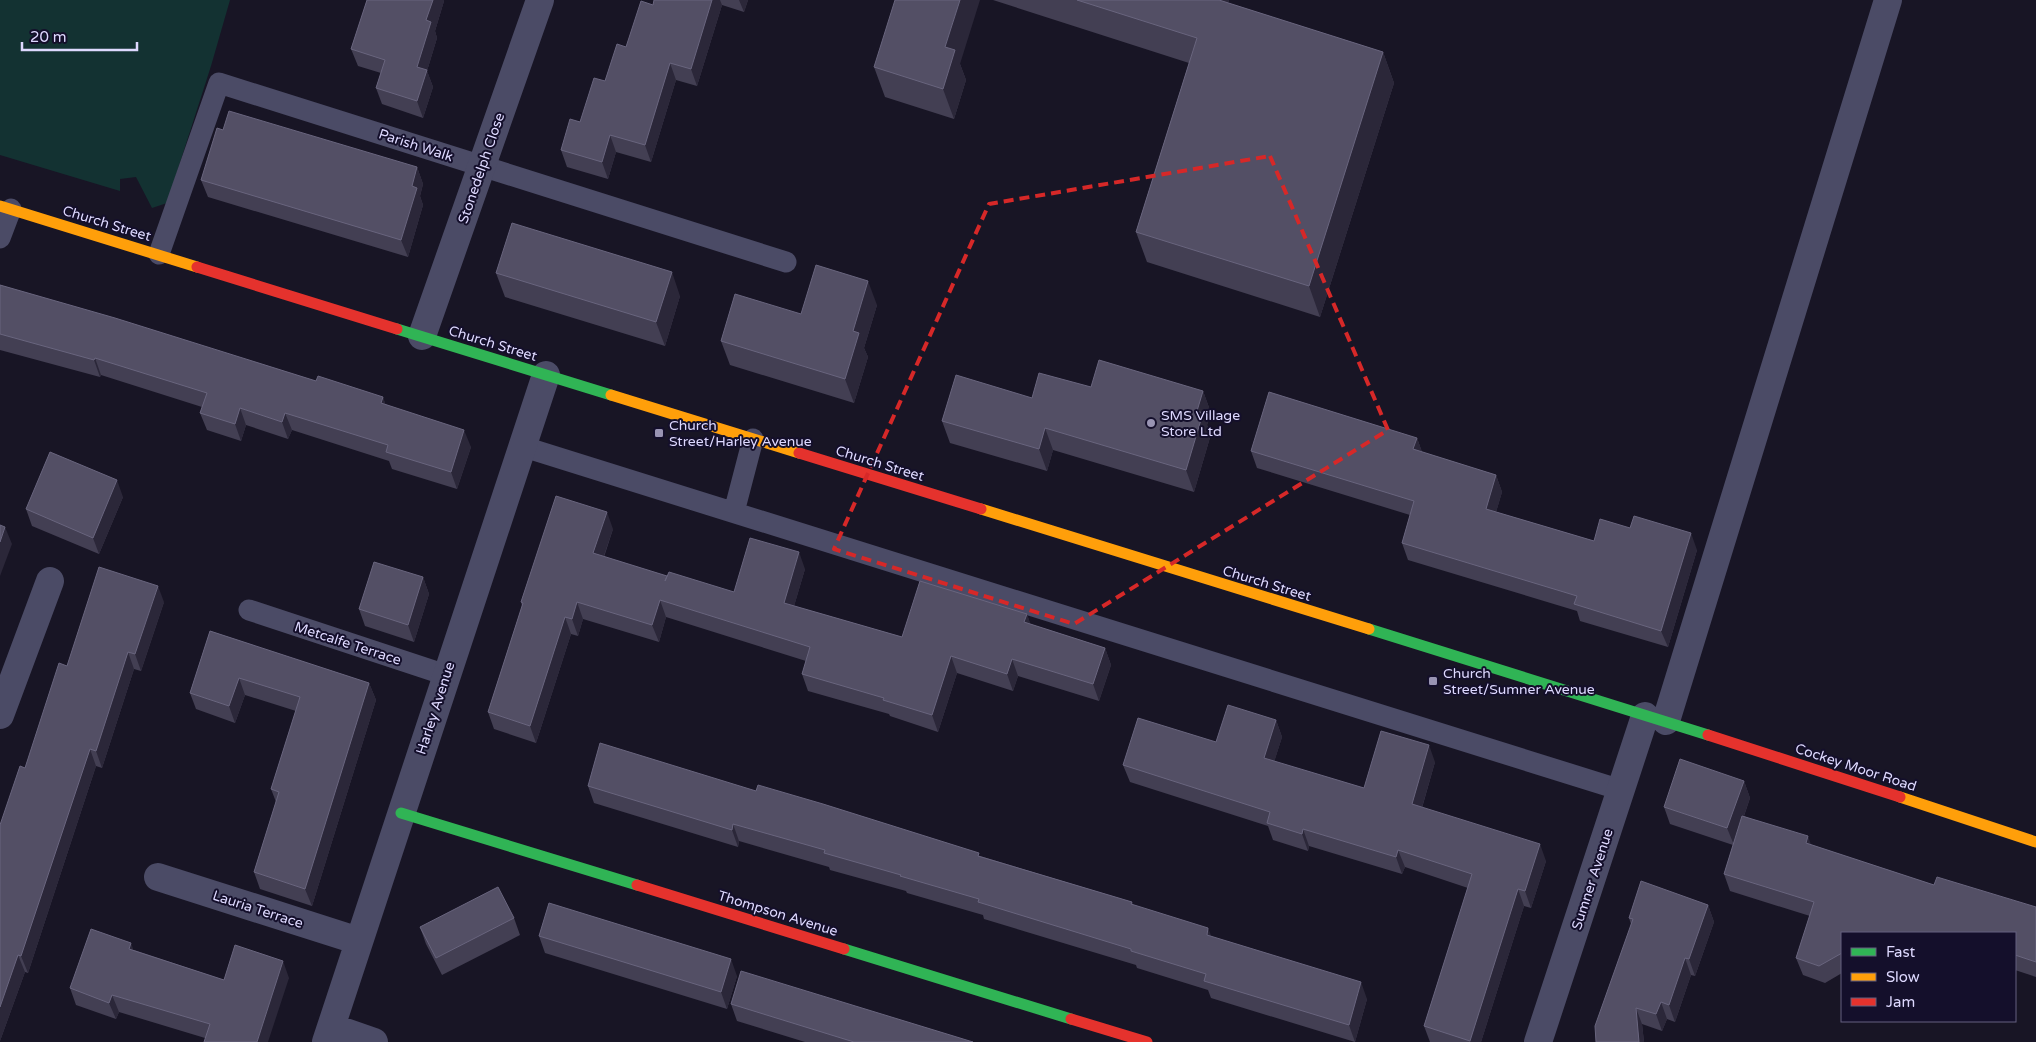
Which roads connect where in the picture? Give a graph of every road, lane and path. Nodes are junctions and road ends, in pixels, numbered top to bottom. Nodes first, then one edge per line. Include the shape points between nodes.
1 (540, 0) edge
2 (1888, 0) edge
3 (482, 166) junction
4 (5, 208) edge
5 (0, 238) edge
6 (159, 254) junction
7 (786, 262) dead end
8 (422, 336) junction
9 (546, 375) junction
10 (753, 439) junction
11 (521, 446) junction
12 (734, 512) junction
13 (50, 581) dead end
14 (249, 610) dead end
15 (446, 675) junction
16 (0, 715) edge
17 (1656, 718) junction
18 (1621, 790) junction
19 (401, 813) junction
20 (2036, 842) edge
21 (158, 877) dead end
22 (359, 942) junction
23 (328, 1034) edge
24 (374, 1042) edge
25 (1147, 1042) edge
26 (1538, 1042) edge

1 - 3 street, Stonedelph Close
2 - 17 street, Sumner Avenue
3 - 6 lane, Parish Walk via 219,83
3 - 7 lane, Parish Walk
3 - 8 street, Stonedelph Close
4 - 5 lane
4 - 6 main road, Church Street
6 - 8 main road, Church Street
8 - 9 main road, Church Street
9 - 10 main road, Church Street
9 - 11 street, Harley Avenue
10 - 12 lane
10 - 17 main road, Church Street
11 - 12 lane
11 - 15 street, Harley Avenue
12 - 18 lane
13 - 16 street
14 - 15 lane, Metcalfe Terrace
15 - 19 street, Harley Avenue
17 - 18 street, Sumner Avenue
17 - 20 main road, Cockey Moor Road
18 - 26 street, Sumner Avenue
19 - 22 street, Harley Avenue
19 - 25 main road, Thompson Avenue
21 - 22 street, Lauria Terrace
22 - 23 street, Harley Avenue
23 - 24 street

